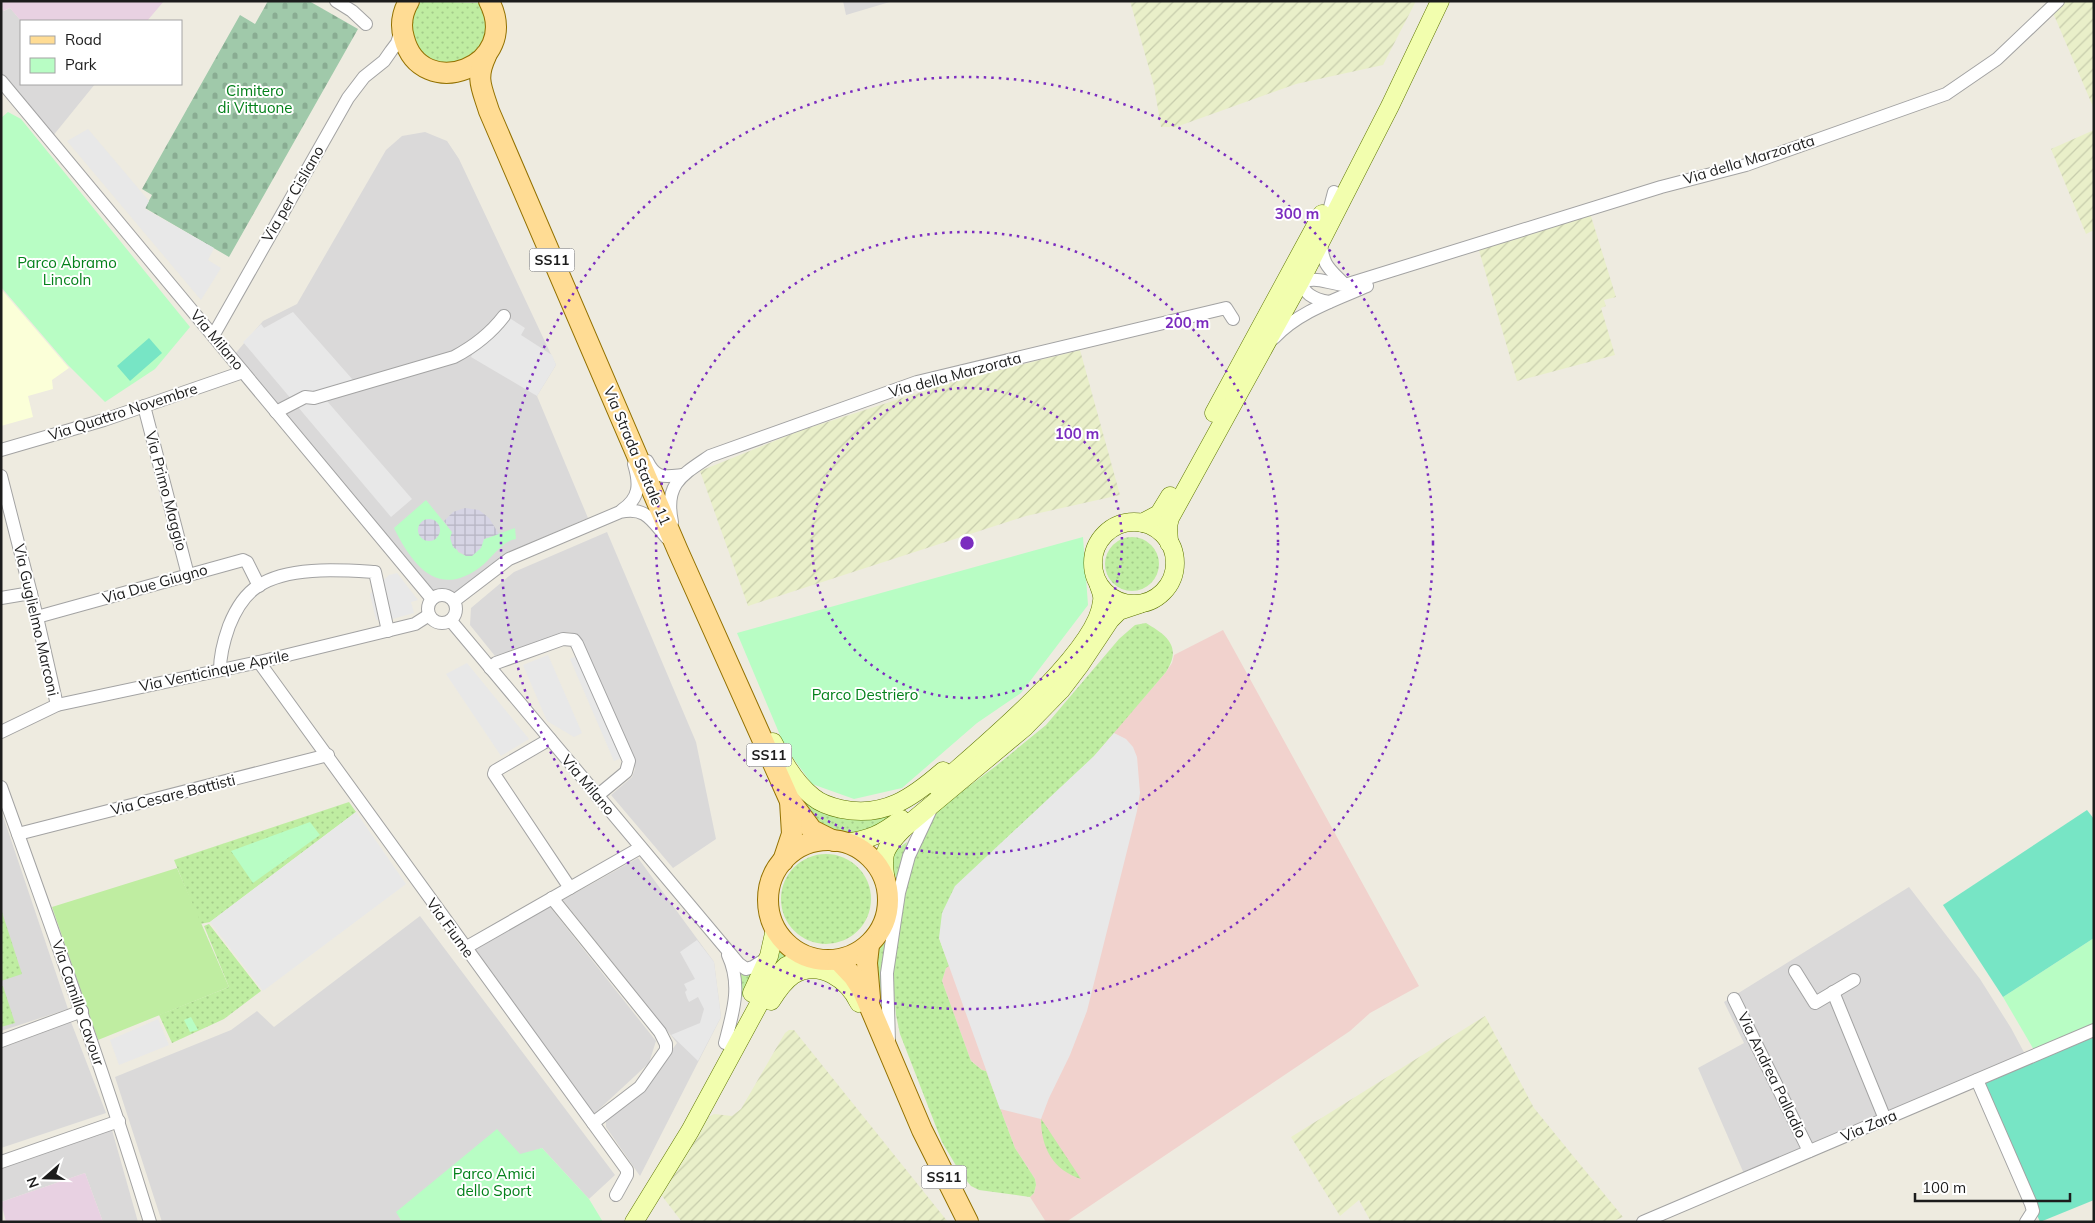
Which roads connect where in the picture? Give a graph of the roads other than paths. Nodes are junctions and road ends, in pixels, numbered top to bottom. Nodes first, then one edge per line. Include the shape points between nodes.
1 (336, 1) edge
2 (408, 1) edge
3 (1440, 1) edge
4 (2058, 1) edge
5 (491, 4) edge
6 (366, 24) dead end
7 (401, 30) junction
8 (1421, 37) junction
9 (486, 56) junction
10 (414, 58) junction
11 (384, 61) junction
12 (451, 74) junction
13 (1, 81) edge
14 (489, 111) junction
15 (1334, 192) junction
16 (1321, 241) junction
17 (1411, 266) junction
18 (1300, 282) junction
19 (1345, 285) junction
20 (1329, 302) junction
21 (504, 316) dead end
22 (1233, 319) dead end
23 (213, 336) junction
24 (1264, 349) junction
25 (1237, 371) junction
26 (243, 372) junction
27 (144, 406) junction
28 (617, 408) junction
29 (276, 412) junction
30 (1, 450) edge
31 (682, 475) junction
32 (1, 476) edge
33 (620, 512) junction
34 (1142, 523) junction
35 (1170, 544) junction
36 (678, 551) junction
37 (188, 575) junction
38 (258, 586) junction
39 (1099, 586) junction
40 (31, 593) junction
41 (1, 598) edge
42 (432, 599) junction
43 (454, 601) junction
44 (1140, 604) junction
45 (429, 615) junction
46 (37, 617) junction
47 (451, 621) junction
48 (388, 631) junction
49 (259, 662) junction
50 (490, 668) junction
51 (220, 670) junction
52 (57, 705) junction
53 (749, 710) junction
54 (1020, 711) junction
55 (1, 732) edge
56 (550, 739) junction
57 (328, 755) junction
58 (1, 786) edge
59 (597, 796) junction
60 (789, 799) junction
61 (934, 804) junction
62 (18, 834) junction
63 (840, 842) junction
64 (640, 848) junction
65 (783, 860) junction
66 (887, 886) junction
67 (570, 888) junction
68 (552, 898) junction
69 (775, 929) junction
70 (869, 945) junction
71 (464, 948) junction
72 (725, 949) junction
73 (769, 956) junction
74 (806, 956) junction
75 (838, 960) junction
76 (1796, 970) dead end
77 (1854, 980) dead end
78 (1833, 992) junction
79 (1734, 999) dead end
80 (82, 1011) junction
81 (874, 1015) junction
82 (2094, 1030) edge
83 (1, 1040) edge
84 (730, 1045) junction
85 (890, 1054) junction
86 (900, 1079) junction
87 (1977, 1080) junction
88 (1885, 1119) junction
89 (119, 1121) junction
90 (593, 1123) junction
91 (1809, 1151) junction
92 (1, 1162) edge
93 (616, 1195) dead end
94 (150, 1222) edge
95 (634, 1222) edge
96 (968, 1222) edge
97 (1643, 1222) edge
98 (2026, 1222) edge

1 - 6 street via 352,10
2 - 7 main road
3 - 8 main road
4 - 17 street, Via della Marzorata via 1997,60 1946,94 1746,165 1661,187
5 - 9 main road, Via Strada Statale 11 via 496,25 494,41
7 - 10 main road via 405,45
7 - 11 street, Via per Cisliano via 397,43
8 - 15 main road
8 - 16 main road via 1390,106
9 - 12 main road via 476,65
9 - 14 main road, Via Strada Statale 11 via 480,69 480,81
10 - 11 street
10 - 12 main road, Via Strada Statale 11 via 425,67
11 - 23 street, Via per Cisliano via 364,77 348,98
12 - 14 main road, Via Strada Statale 11 via 472,86
13 - 23 street, Via Milano
14 - 28 main road, Via Strada Statale 11 / SS11
15 - 18 street via 1330,209 1300,266
15 - 25 main road
16 - 18 main road
16 - 19 street via 1324,262
17 - 19 street
17 - 20 street
18 - 19 street via 1311,278
18 - 20 street via 1311,297
18 - 24 main road
18 - 25 street via 1289,289 1249,359
20 - 24 street via 1282,329
21 - 29 street via 489,332 454,356 305,398
22 - 31 street, Via della Marzorata via 1226,308 917,382 710,456
23 - 26 street, Via Milano
24 - 35 main road via 1170,518
25 - 34 main road via 1165,506 1159,514
26 - 27 street, Via Quattro Novembre
26 - 29 street, Via Milano
27 - 30 street, Via Quattro Novembre
27 - 37 street, Via Primo Maggio
28 - 31 street via 652,471 660,476
28 - 33 street via 638,484 632,503
28 - 36 main road, Via Strada Statale 11
29 - 42 street, Via Milano
31 - 36 street, Via della Marzorata via 669,500
32 - 40 street, Via Guglielmo Marconi
33 - 36 street via 632,509 643,512
33 - 43 street via 509,559
34 - 35 main road via 1158,530
34 - 39 main road via 1114,527 1100,540 1093,558
35 - 44 main road via 1174,561 1171,581 1158,596
36 - 53 main road, Via Strada Statale 11
37 - 38 street, Via Due Giugno via 243,560
37 - 46 street, Via Due Giugno
38 - 48 street via 275,578 315,571 374,572
38 - 51 street via 238,607 231,621
39 - 44 main road via 1121,603
39 - 54 main road via 1103,599 1091,631 1061,670
40 - 41 street
40 - 46 street, Via Guglielmo Marconi
42 - 43 street via 445,595
42 - 45 street
43 - 47 street via 456,612
44 - 61 main road via 1119,611 1061,690 1025,726
45 - 47 street via 439,623
45 - 48 street, Via Venticinque Aprile via 415,624
46 - 52 street, Via Guglielmo Marconi
47 - 50 street, Via Milano
48 - 49 street, Via Venticinque Aprile
49 - 51 street, Via Venticinque Aprile
49 - 57 street, Via Fiume
50 - 56 street, Via Milano
50 - 59 street via 563,638 574,640 629,761 626,772
51 - 52 street, Via Venticinque Aprile
52 - 55 street, Via Venticinque Aprile
53 - 54 main road via 768,732 784,764 814,798 831,806 868,812 890,807 918,793 989,731
53 - 60 main road, Via Strada Statale 11 / SS11
54 - 63 main road via 878,836
56 - 59 street, Via Milano
56 - 67 street via 494,774
57 - 62 street, Via Cesare Battisti
57 - 71 street, Via Fiume
58 - 62 street, Via Camillo Cavour
59 - 64 street, Via Milano
60 - 63 main road, Via Strada Statale 11 via 812,830
60 - 65 main road, Via Strada Statale 11 via 792,834
61 - 66 main road via 888,844 882,864
61 - 85 street via 909,856 899,893 887,973
62 - 80 street, Via Camillo Cavour
63 - 65 main road via 817,841 798,848
63 - 66 main road via 869,856
64 - 67 street
64 - 72 street, Via Milano
65 - 69 main road via 773,876 768,894 769,912
66 - 70 main road via 886,918
67 - 68 street
68 - 71 street
68 - 90 street via 660,1032 666,1044 662,1057 640,1087
69 - 73 main road
69 - 74 main road via 794,950
70 - 75 main road
70 - 81 main road via 869,985
71 - 90 street, Via Fiume
72 - 73 street via 746,968
72 - 84 street via 734,968 736,987
73 - 84 main road
74 - 75 main road
74 - 84 main road via 778,972
75 - 81 main road via 854,977
76 - 78 street via 1815,1003
77 - 78 street
78 - 88 street
79 - 91 street, Via Andrea Palladio
80 - 83 street
80 - 89 street, Via Camillo Cavour
81 - 85 main road, SS11
82 - 87 street, Via Zara
84 - 86 main road via 759,1020 793,975 814,969 838,976 848,985
84 - 95 main road via 684,1117
85 - 86 main road, SS11
86 - 96 main road, SS11 via 942,1174
87 - 88 street, Via Zara
87 - 98 street via 2031,1204 2033,1211
88 - 91 street, Via Zara
89 - 92 street
89 - 94 street, Via Camillo Cavour
90 - 93 street, Via Fiume via 627,1170
91 - 97 street, Via Zara

